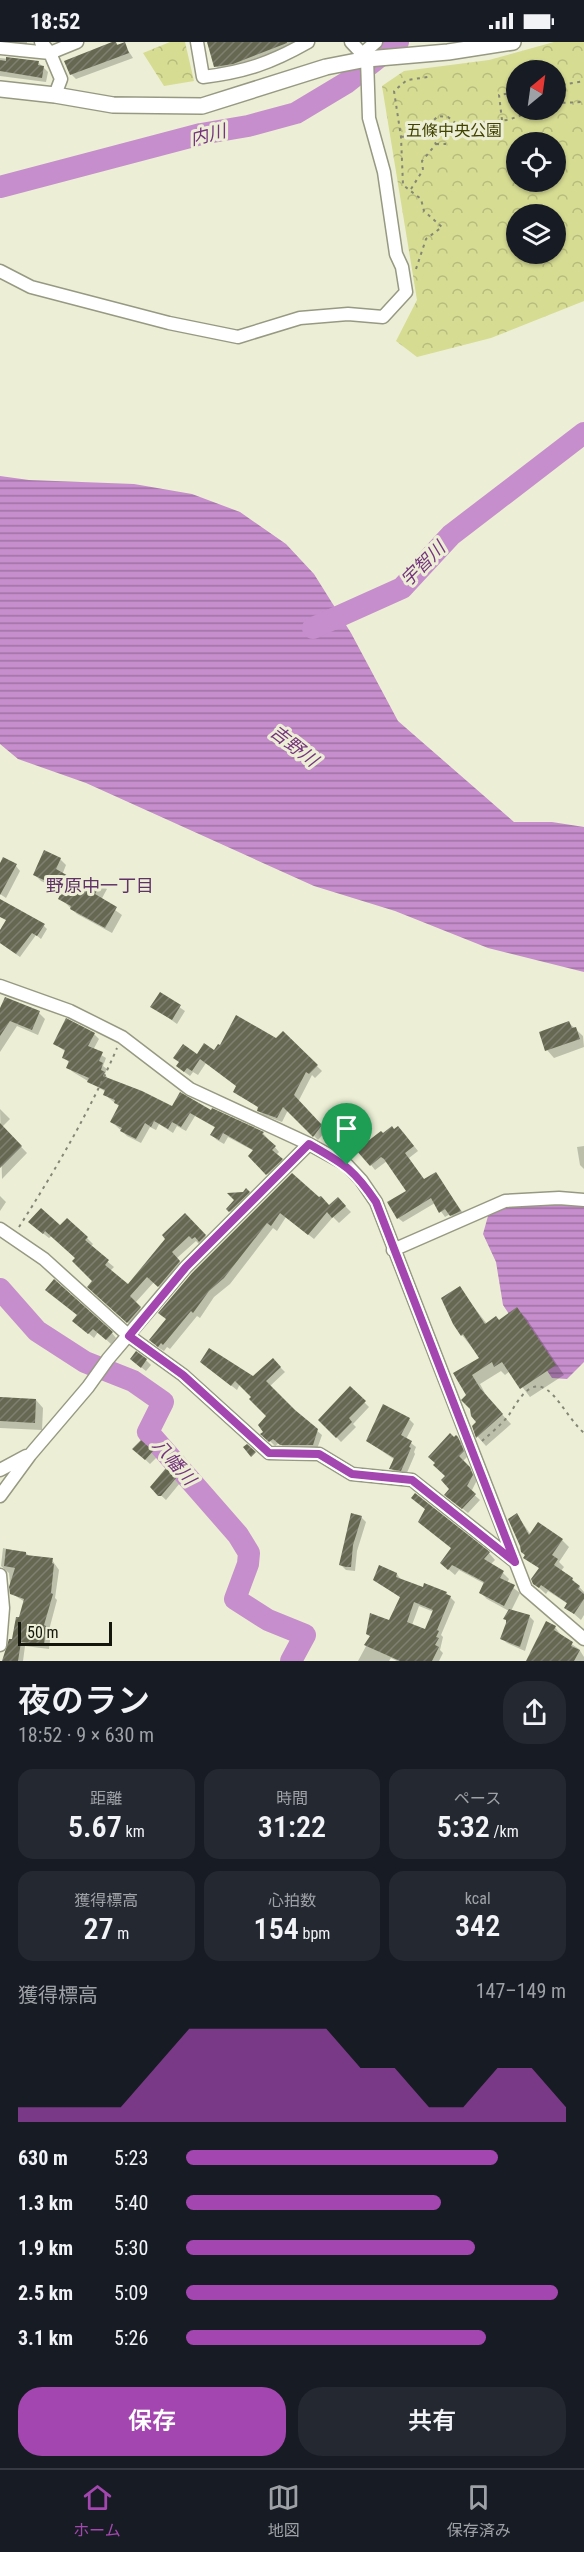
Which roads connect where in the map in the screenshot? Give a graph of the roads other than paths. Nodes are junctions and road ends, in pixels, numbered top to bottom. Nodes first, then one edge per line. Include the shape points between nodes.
1 (41, 42) edge
2 (77, 42) edge
3 (197, 42) edge
4 (308, 42) edge
5 (351, 42) edge
6 (376, 42) edge
7 (513, 42) edge
8 (0, 48) edge
9 (50, 53) junction
10 (364, 57) junction
11 (0, 89) edge
12 (55, 95) junction
13 (0, 271) edge
14 (0, 986) edge
15 (309, 1144) junction
16 (584, 1200) edge
17 (0, 1229) edge
18 (393, 1250) junction
19 (129, 1336) junction
20 (30, 1455) junction
21 (0, 1470) edge
22 (0, 1496) edge
23 (515, 1562) junction
24 (0, 1575) edge
25 (584, 1639) edge
26 (0, 1646) edge

1 - 9 street
2 - 9 street
3 - 4 street via 203,77 270,62
5 - 10 street
6 - 10 street
7 - 10 street via 448,52
8 - 9 street
9 - 12 street via 61,79
10 - 12 street via 202,106 113,105
10 - 13 street via 369,118 384,172 406,292 383,317 348,314 300,318 238,337 31,287
11 - 12 street
14 - 15 street via 70,1011 122,1037 190,1089
15 - 18 street via 347,1165 361,1180 376,1202
15 - 19 street via 186,1267
16 - 18 street via 505,1201
17 - 19 street via 45,1259
18 - 23 street
19 - 20 street
19 - 23 street via 183,1375 269,1453 319,1454 352,1474 412,1480
20 - 21 street
20 - 22 street
23 - 25 street via 526,1589
24 - 26 street

